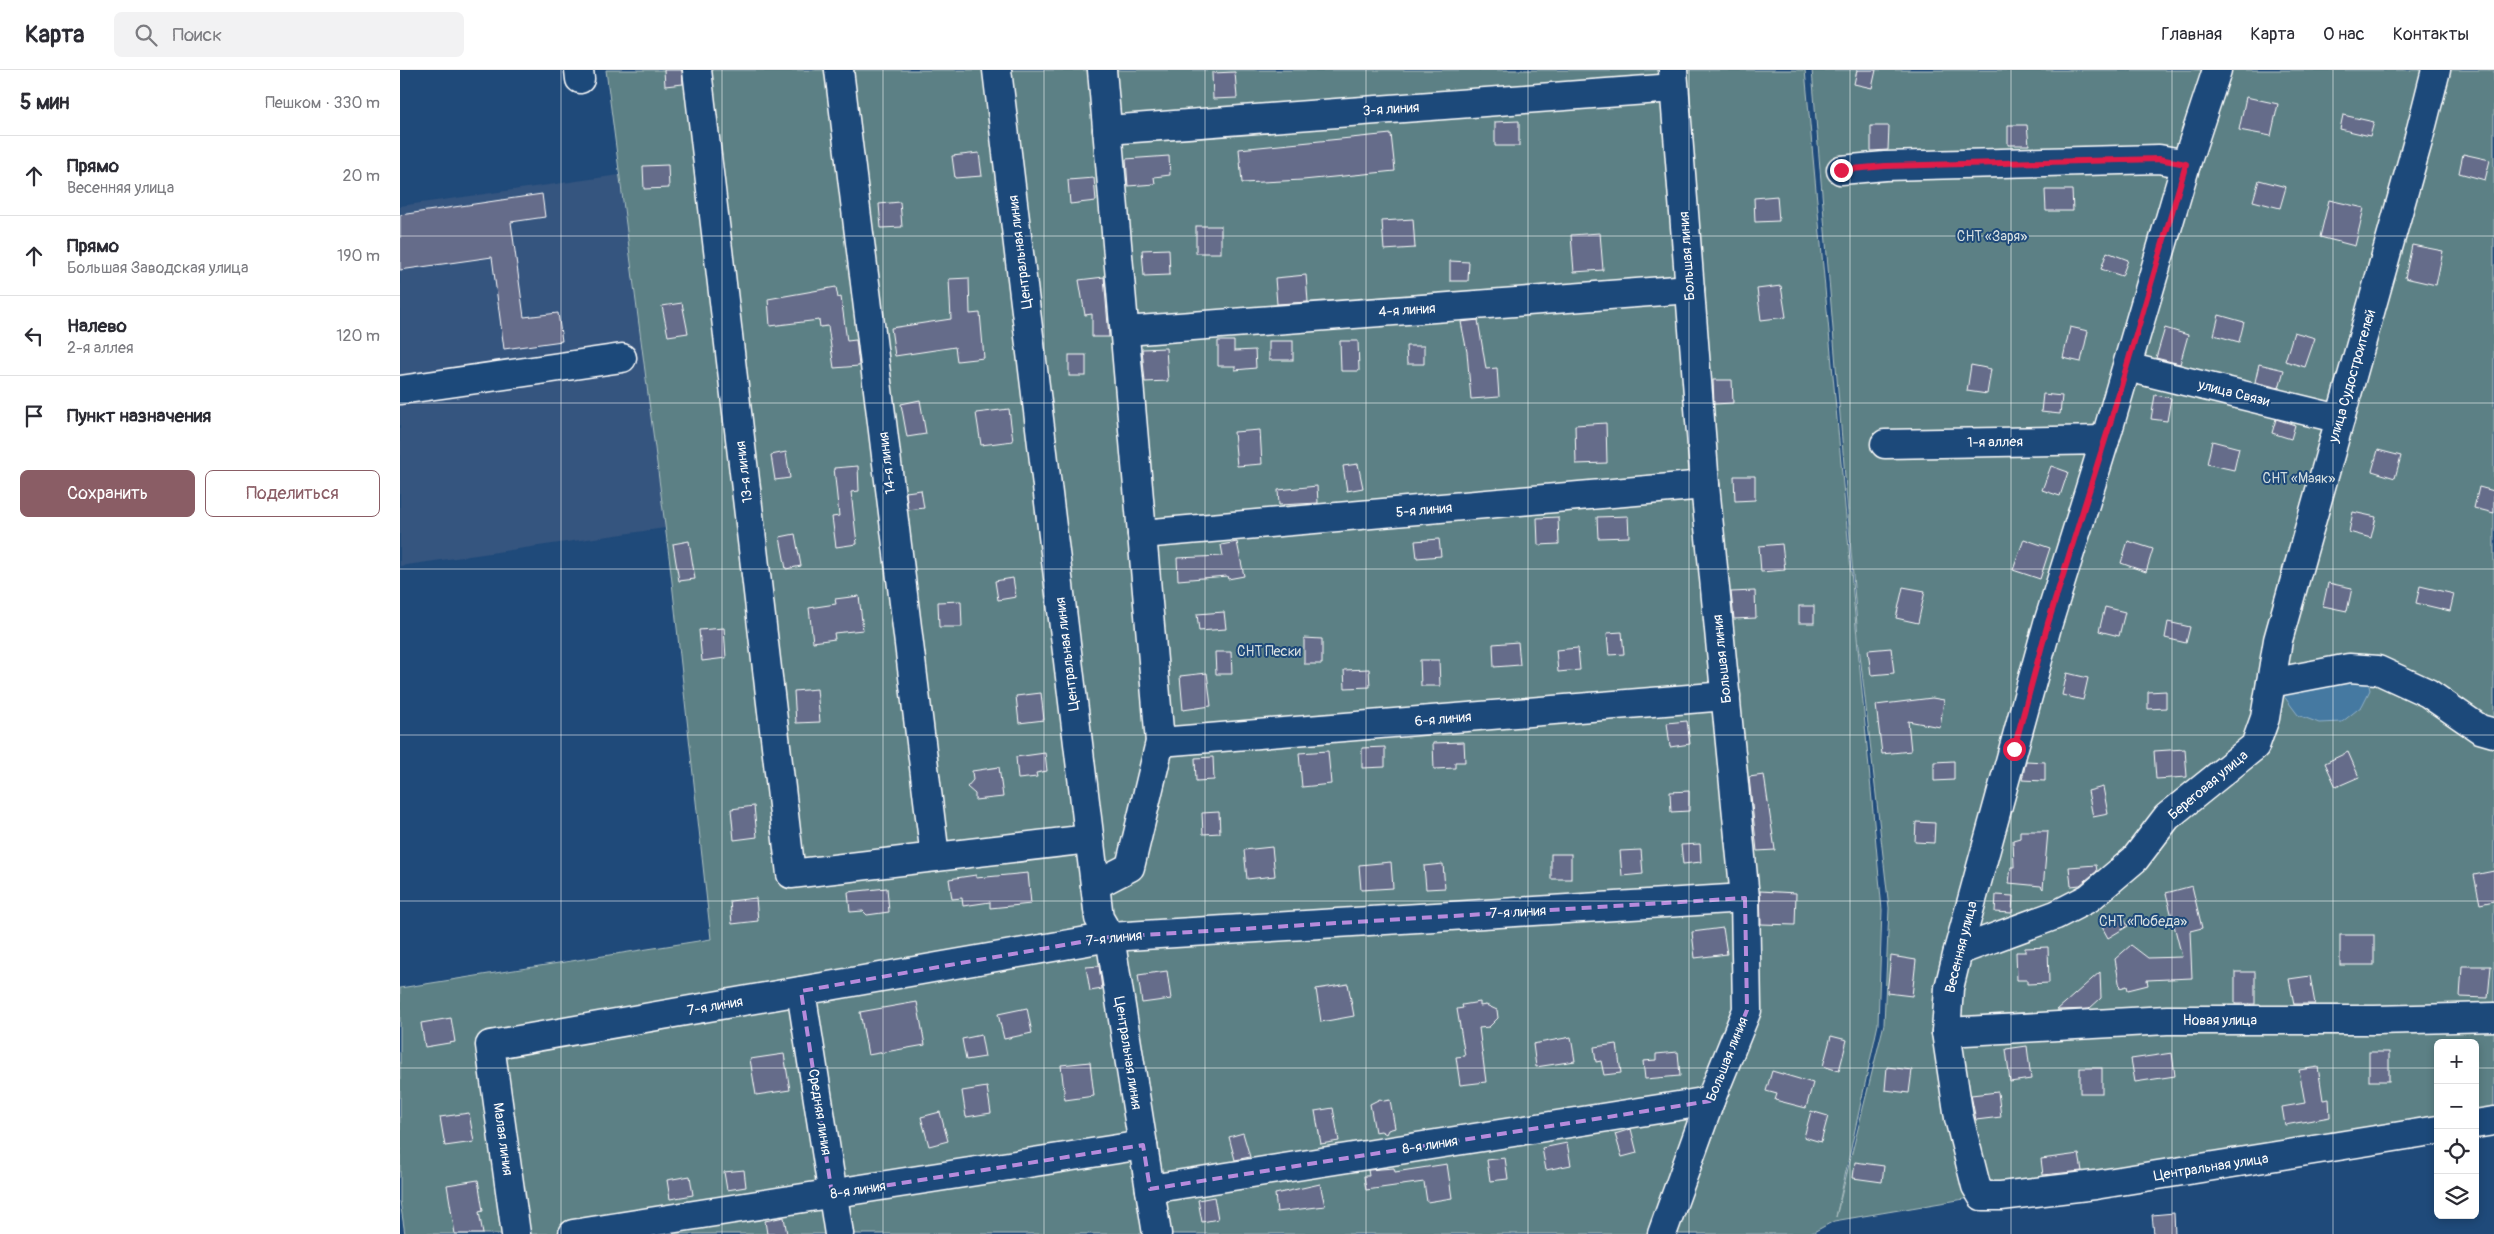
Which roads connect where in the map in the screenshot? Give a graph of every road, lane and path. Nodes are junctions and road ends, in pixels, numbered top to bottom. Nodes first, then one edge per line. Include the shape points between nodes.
1 (697, 70) edge
2 (839, 70) edge
3 (997, 70) edge
4 (1102, 70) edge
5 (2217, 70) edge
6 (2436, 70) edge
7 (1674, 79) edge
8 (1107, 130) junction
9 (2186, 164) junction
10 (1841, 170) dead end
11 (1690, 289) junction
12 (1124, 331) junction
13 (622, 358) dead end
14 (2127, 367) junction
15 (400, 390) edge
16 (2340, 419) junction
17 (2105, 440) junction
18 (1885, 444) dead end
19 (1705, 485) junction
20 (1142, 534) junction
21 (2271, 682) junction
22 (1726, 696) junction
23 (2494, 733) edge
24 (1160, 742) junction
25 (1089, 839) junction
26 (935, 857) junction
27 (1095, 885) junction
28 (1745, 898) junction
29 (1110, 936) junction
30 (1958, 951) junction
31 (801, 991) junction
32 (2494, 1017) edge
33 (1946, 1032) junction
34 (490, 1045) joint
35 (1710, 1101) junction
36 (2494, 1121) edge
37 (2479, 1123) edge
38 (2434, 1131) edge
39 (1143, 1145) junction
40 (1150, 1188) junction
41 (832, 1194) junction
42 (1982, 1196) joint
43 (516, 1234) edge
44 (573, 1234) edge
45 (838, 1234) edge
46 (1157, 1234) edge
47 (1662, 1234) edge

1 - 26 street, 13-я линия via 791,874
2 - 26 street, 14-я линия
3 - 25 street, Центральная линия
4 - 8 street
5 - 9 street, Весенняя улица
6 - 16 street, улица Судостроителей
7 - 8 street, 3-я линия
7 - 11 street, Большая линия
8 - 12 street
9 - 10 street via 2159,159
9 - 14 street, Весенняя улица
11 - 12 street, 4-я линия
11 - 19 street, Большая линия
12 - 20 street
13 - 15 street
14 - 16 street, улица Связи
14 - 17 street, Весенняя улица
16 - 21 street, улица Судостроителей via 2278,640
17 - 18 street, 1-я аллея
17 - 30 street, Весенняя улица via 2048,623
19 - 20 street, 5-я линия
19 - 22 street, Большая линия
20 - 24 street
21 - 23 street via 2349,668 2378,670 2428,693 2480,729
21 - 30 street, Береговая улица via 2266,718 2255,746 2167,817 2135,858 2089,898 2056,915
22 - 24 street, 6-я линия
22 - 28 street, Большая линия
24 - 27 street via 1130,867
25 - 26 street
25 - 27 street, Центральная линия
27 - 29 street, Центральная линия via 1098,918
28 - 29 street, 7-я линия
28 - 35 street, Большая линия via 1746,1010
29 - 31 street, 7-я линия
29 - 39 street, Центральная линия
30 - 33 street, Весенняя улица via 1949,988
31 - 34 street, 7-я линия
31 - 41 street, Средняя линия
32 - 33 street, Новая улица via 2167,1020
33 - 42 street, Весенняя улица via 1959,1118 1976,1186
34 - 43 street, Малая линия
35 - 40 street, 8-я линия
35 - 47 street, Большая линия
36 - 37 street
38 - 42 street, Центральная улица via 2095,1185
39 - 40 street, Центральная линия
39 - 41 street, 8-я линия
40 - 46 street, Центральная линия
41 - 44 street, 8-я линия
41 - 45 street, Средняя линия

